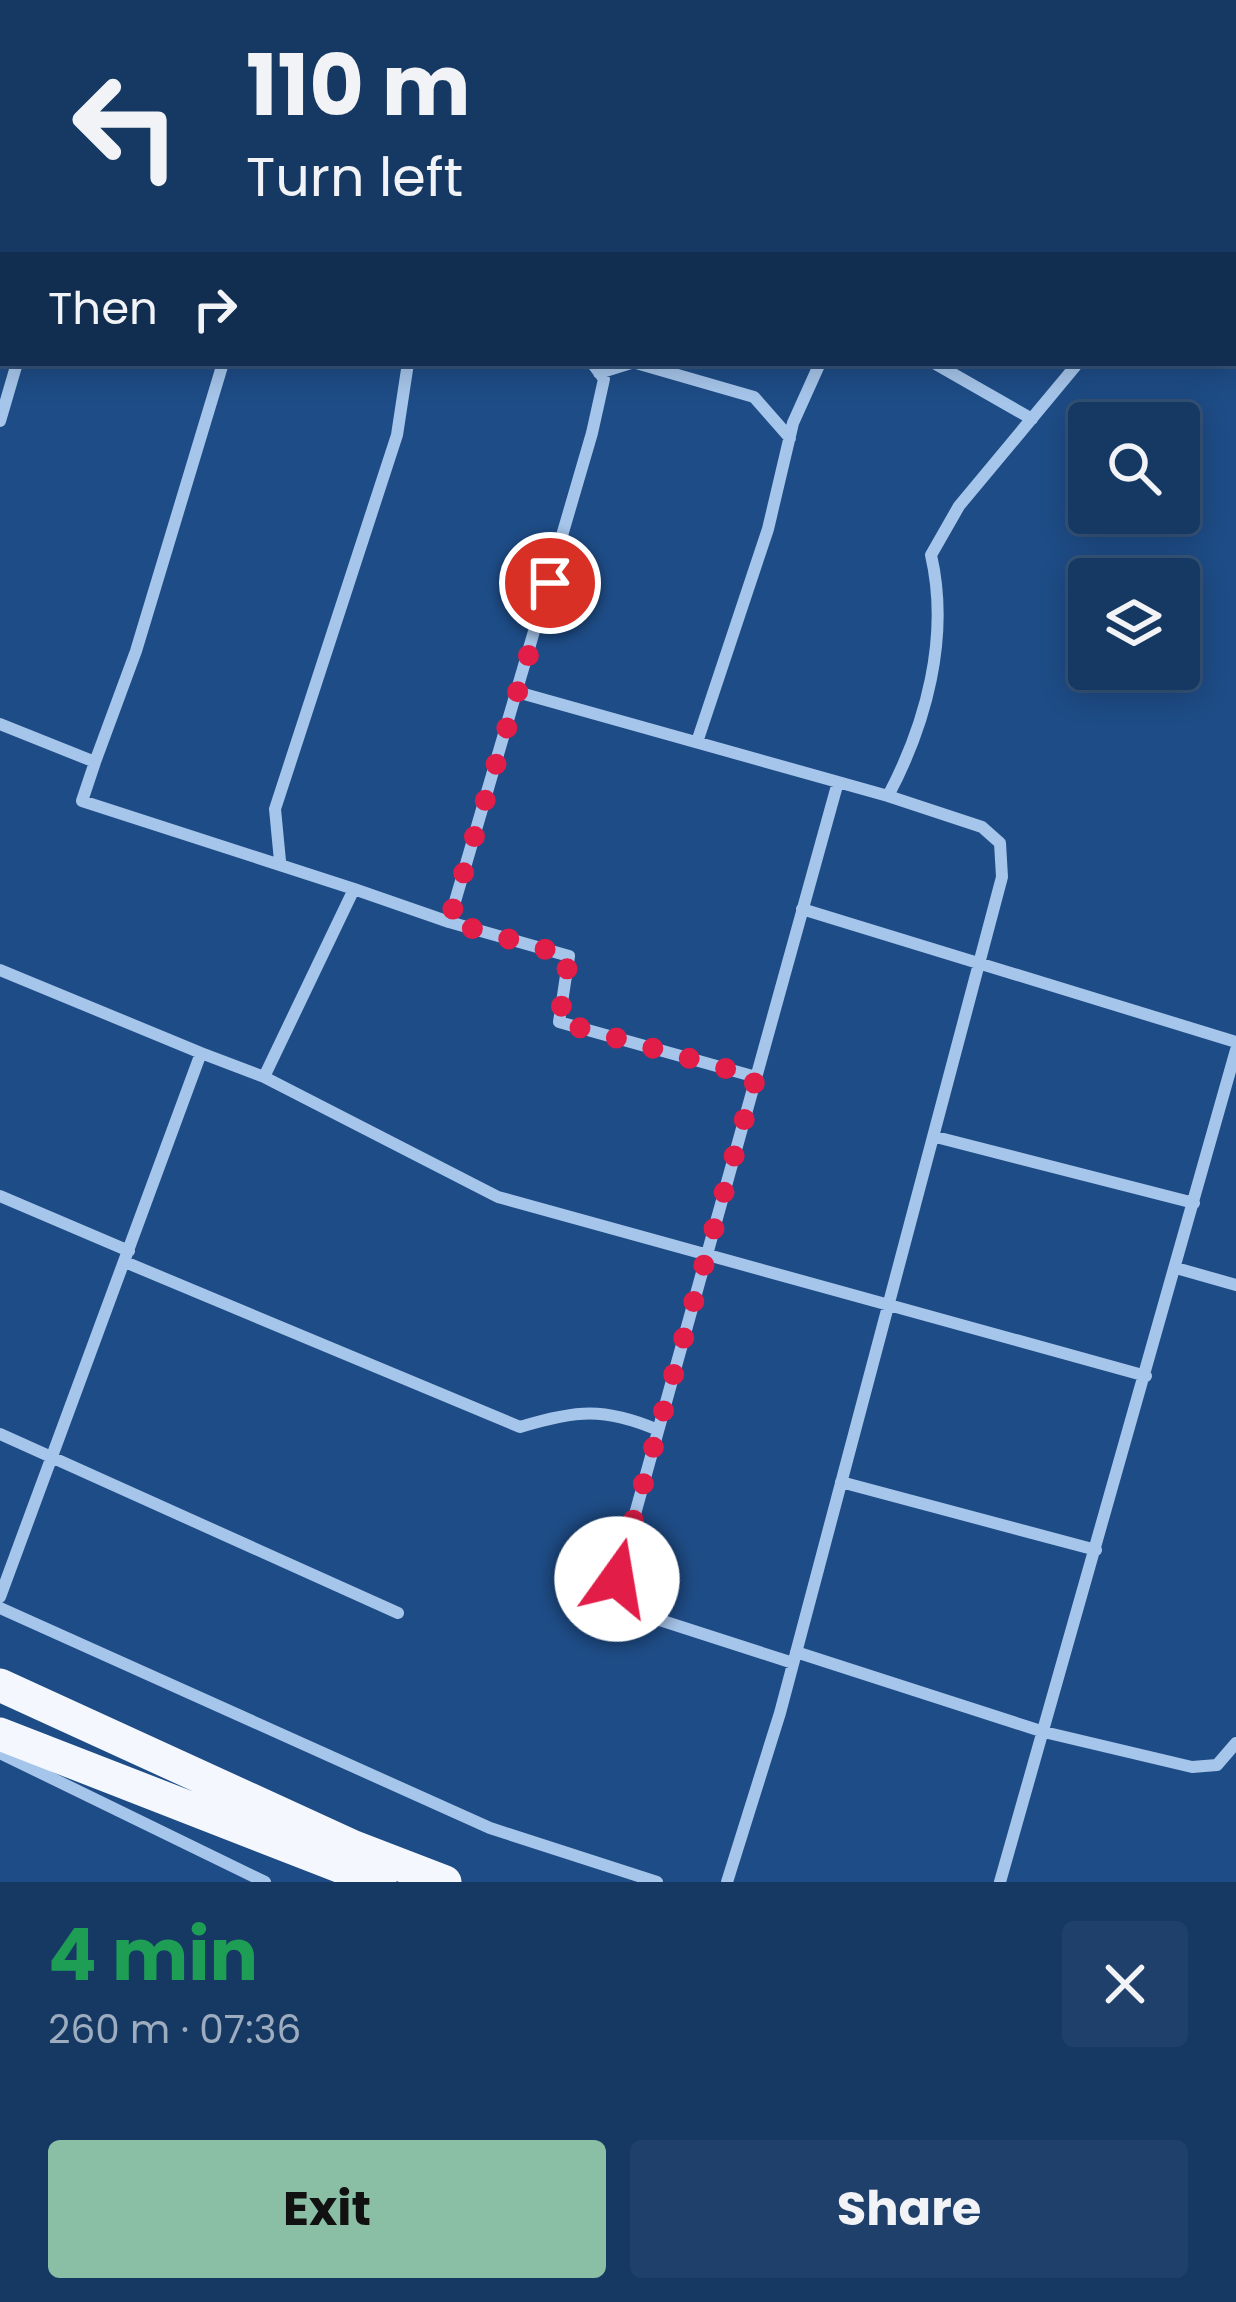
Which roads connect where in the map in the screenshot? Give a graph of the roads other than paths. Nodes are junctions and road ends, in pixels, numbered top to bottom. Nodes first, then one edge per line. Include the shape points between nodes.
1 (16, 366) edge
2 (223, 366) edge
3 (408, 366) edge
4 (644, 366) edge
5 (818, 366) edge
6 (939, 366) edge
7 (1076, 366) edge
8 (596, 368) edge
9 (1032, 419) junction
10 (0, 421) edge
11 (790, 438) junction
12 (517, 692) junction
13 (0, 724) edge
14 (698, 742) junction
15 (95, 762) junction
16 (838, 782) junction
17 (888, 796) junction
18 (280, 861) junction
19 (354, 890) junction
20 (802, 909) junction
21 (449, 922) junction
22 (981, 961) junction
23 (0, 970) edge
24 (1236, 1046) edge
25 (201, 1053) junction
26 (264, 1076) junction
27 (756, 1077) junction
28 (935, 1137) junction
29 (0, 1196) edge
30 (1194, 1203) junction
31 (127, 1256) junction
32 (709, 1258) junction
33 (1176, 1268) junction
34 (1236, 1285) edge
35 (887, 1306) junction
36 (1146, 1376) junction
37 (658, 1430) junction
38 (0, 1434) edge
39 (54, 1455) junction
40 (841, 1482) junction
41 (1096, 1550) junction
42 (0, 1597) edge
43 (0, 1608) edge
44 (398, 1613) dead end
45 (794, 1657) junction
46 (0, 1685) edge
47 (1044, 1732) junction
48 (0, 1734) edge
49 (1236, 1743) edge
50 (0, 1753) edge
51 (266, 1882) edge
52 (380, 1882) edge
53 (446, 1882) edge
54 (657, 1882) edge
55 (728, 1882) edge
56 (1000, 1882) edge

1 - 10 street
2 - 15 street
3 - 18 street via 397,435 275,808
4 - 11 street via 754,398
5 - 11 street
6 - 9 street
7 - 9 street
8 - 12 street via 604,379 592,433
9 - 17 street via 959,506 931,555 934,656 918,738
11 - 14 street
12 - 14 street
12 - 21 street
13 - 15 street
14 - 16 street
15 - 18 street via 82,801
16 - 17 street
16 - 20 street
17 - 22 street via 982,827 1000,843 1002,877
18 - 19 street
19 - 21 street
19 - 26 street
20 - 22 street
20 - 27 street
21 - 27 street via 569,956 559,1022
22 - 24 street
22 - 28 street
23 - 25 street
24 - 30 street
25 - 26 street
25 - 31 street
26 - 32 street via 498,1197
27 - 32 street
28 - 30 street
28 - 35 street
29 - 31 street
30 - 33 street
31 - 37 street via 520,1427 560,1414 613,1411
31 - 39 street
32 - 35 street
32 - 37 street
33 - 34 street
33 - 36 street
35 - 36 street
35 - 40 street
36 - 41 street
37 - 45 street via 622,1556 620,1604
38 - 39 street
39 - 42 street
39 - 44 street
40 - 41 street
40 - 45 street
41 - 47 street
43 - 54 street via 490,1828
45 - 47 street
45 - 55 street
46 - 53 highway
47 - 49 street via 1192,1767 1217,1765
47 - 56 street
48 - 52 highway
50 - 51 street

